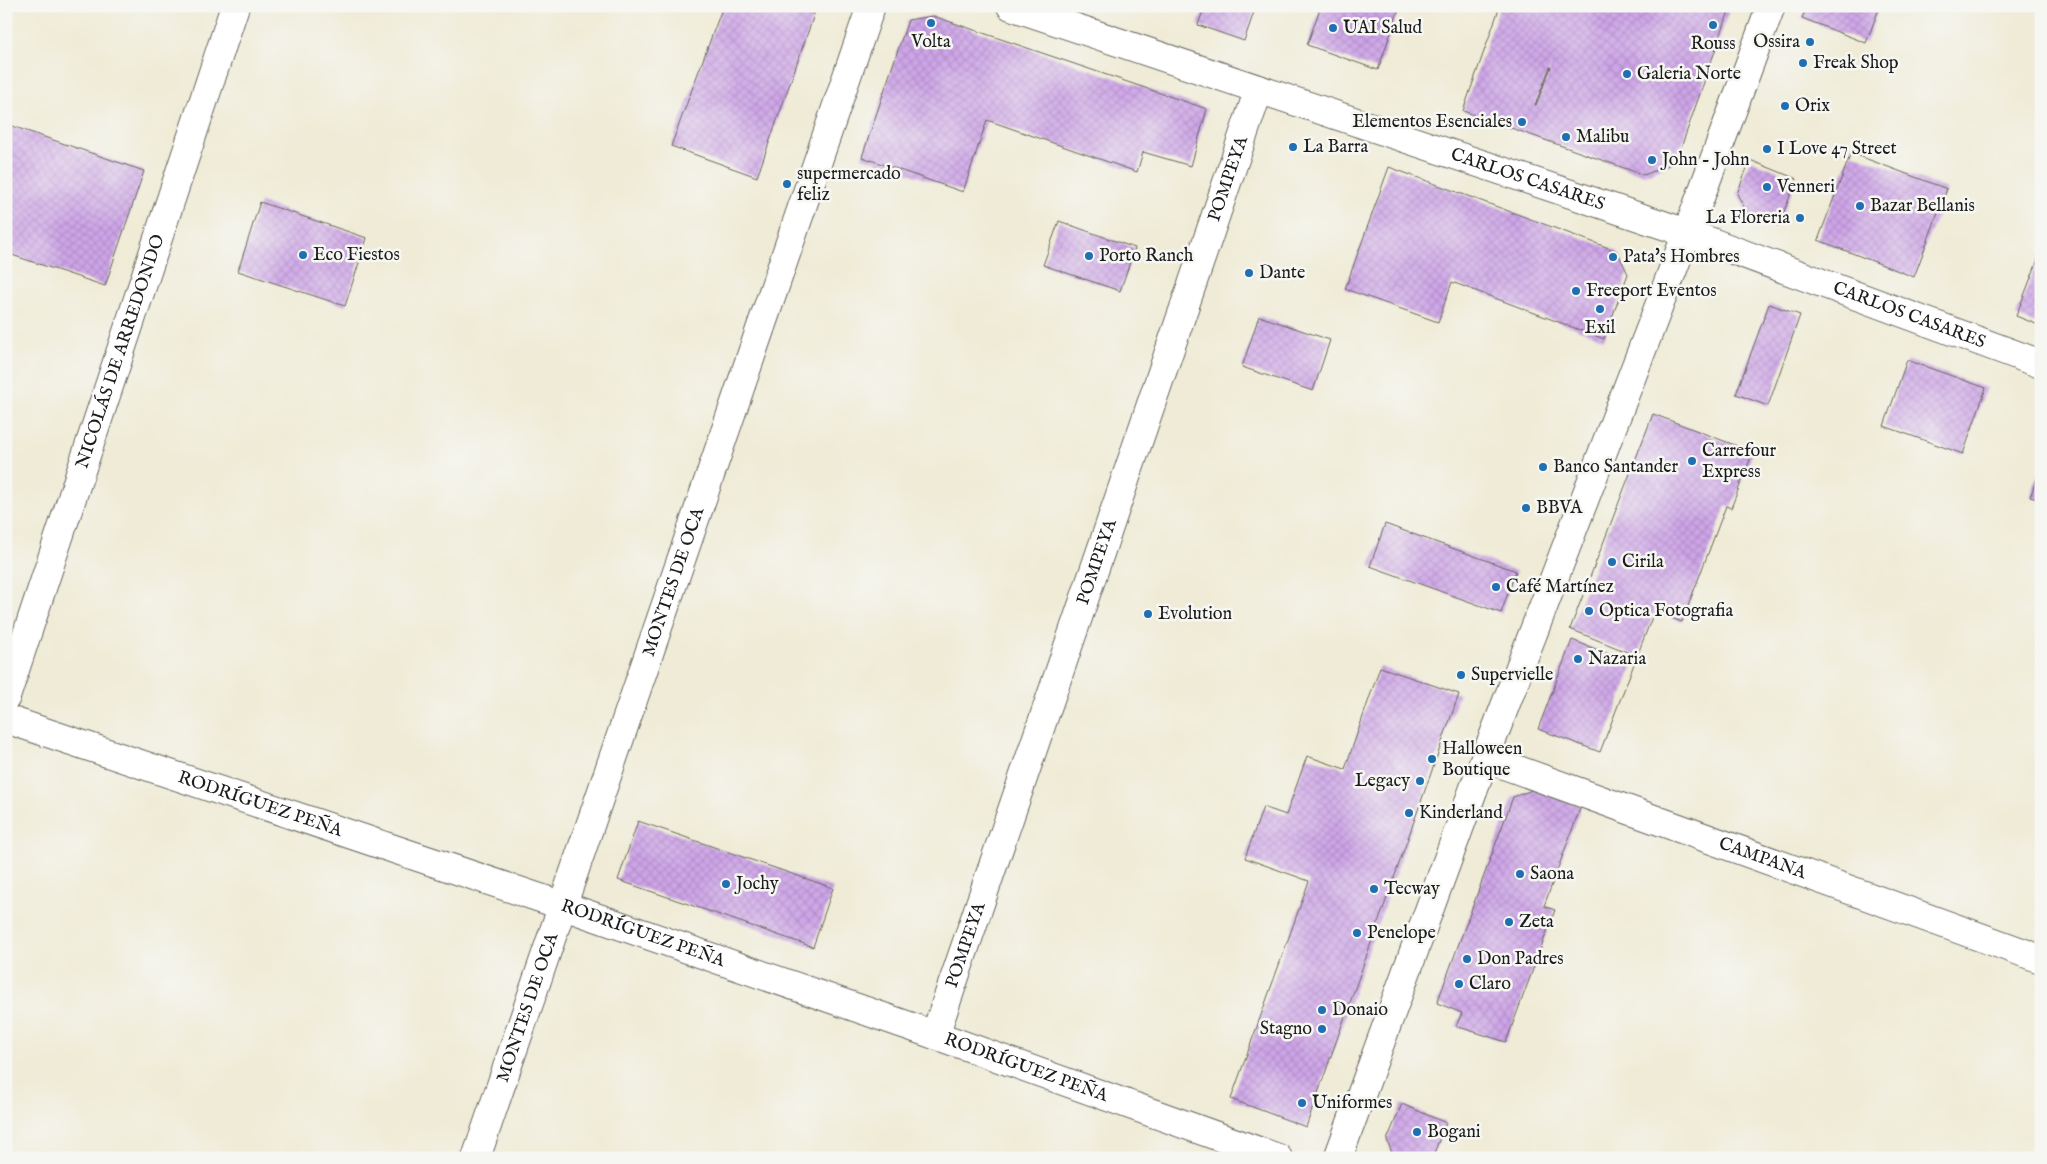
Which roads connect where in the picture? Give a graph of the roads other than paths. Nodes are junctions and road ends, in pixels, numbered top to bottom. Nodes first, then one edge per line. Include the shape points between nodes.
1 (235, 6) edge
2 (870, 6) edge
3 (1011, 6) edge
4 (1771, 6) edge
5 (1259, 89) junction
6 (1687, 233) junction
7 (2041, 364) edge
8 (6, 697) edge
9 (6, 719) edge
10 (1485, 758) junction
11 (562, 905) junction
12 (2041, 959) edge
13 (935, 1036) junction
14 (476, 1158) edge
15 (1278, 1158) edge
16 (1338, 1158) edge

1 - 8 street, NICOLÁS DE ARREDONDO
2 - 11 street, MONTES DE OCA
3 - 5 street, CARLOS CASARES
4 - 6 street
5 - 6 street, CARLOS CASARES
5 - 13 street, POMPEYA
6 - 7 street, CARLOS CASARES
6 - 10 street
9 - 11 street, RODRÍGUEZ PEÑA
10 - 12 street, CAMPANA
10 - 16 street
11 - 13 street, RODRÍGUEZ PEÑA
11 - 14 street, MONTES DE OCA
13 - 15 street, RODRÍGUEZ PEÑA

